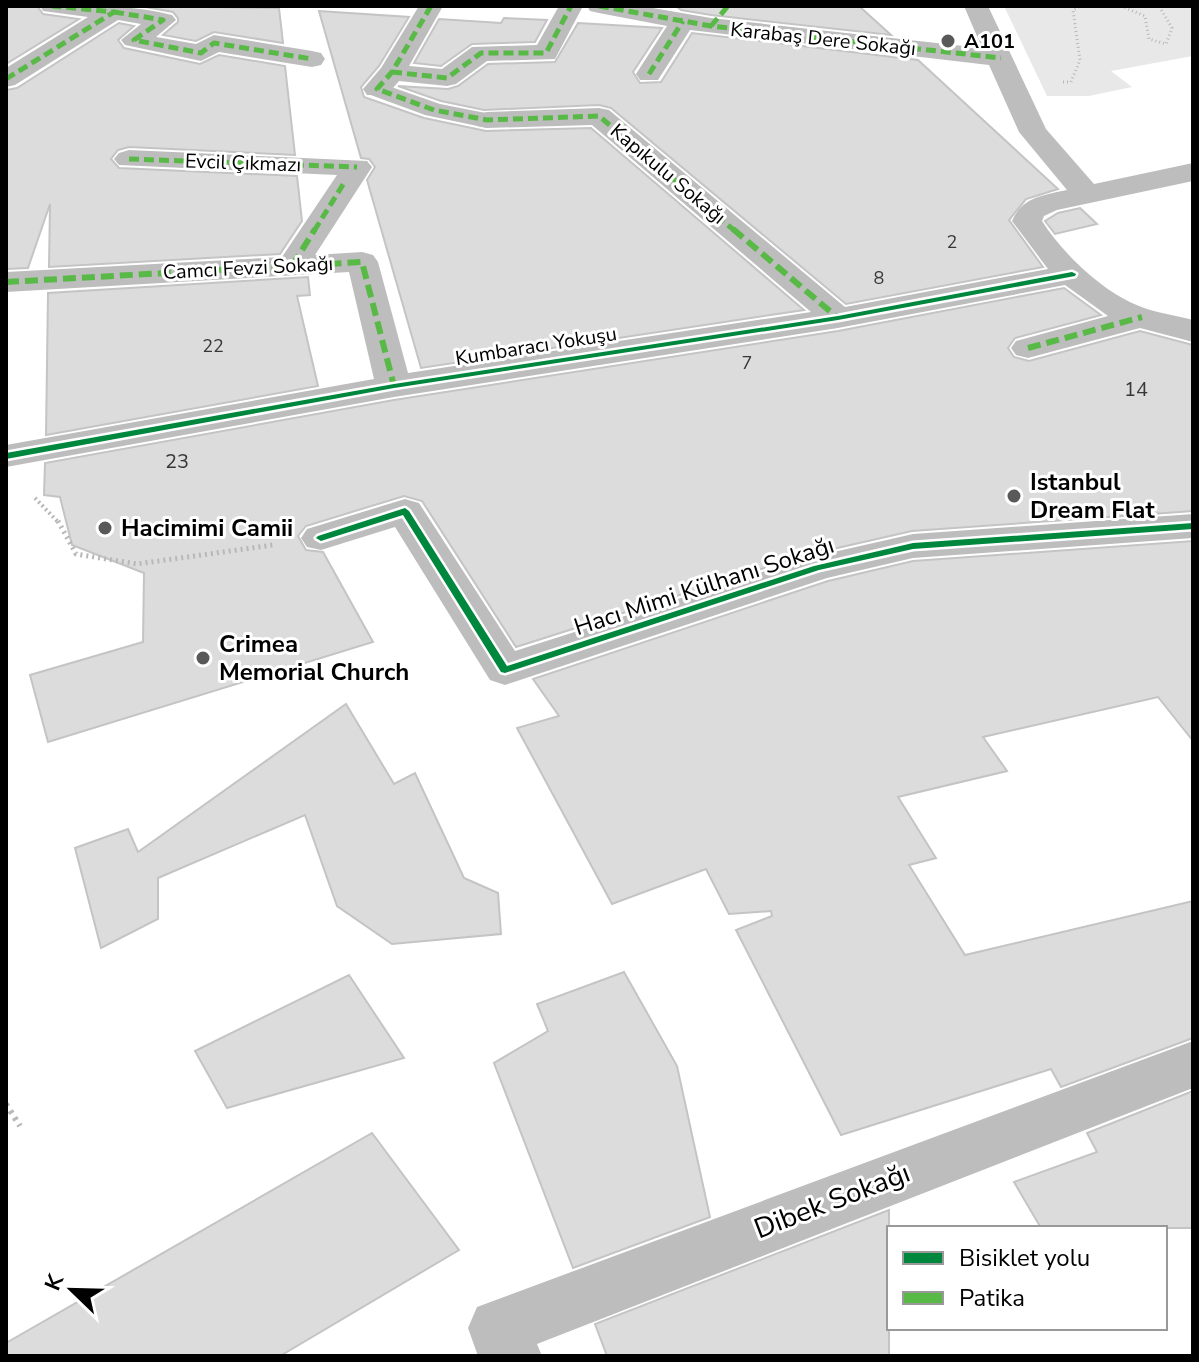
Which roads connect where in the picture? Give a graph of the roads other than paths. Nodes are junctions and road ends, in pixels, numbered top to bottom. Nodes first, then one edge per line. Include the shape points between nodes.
1 (52, 6) edge
2 (431, 6) edge
3 (571, 6) edge
4 (599, 6) edge
5 (728, 6) edge
6 (976, 6) edge
7 (114, 12) junction
8 (683, 21) junction
9 (711, 26) junction
10 (1001, 58) junction
11 (312, 59) dead end
12 (649, 74) dead end
13 (6, 79) edge
14 (384, 80) junction
15 (487, 120) joint
16 (129, 159) dead end
17 (1181, 174) edge
18 (1085, 192) junction
19 (1193, 194) edge
20 (292, 266) junction
21 (1072, 274) junction
22 (6, 282) edge
23 (1142, 317) junction
24 (838, 318) junction
25 (1193, 332) edge
26 (1028, 348) dead end
27 (394, 386) junction
28 (6, 456) edge
29 (1193, 526) edge
30 (321, 538) road end
31 (1193, 1064) edge
32 (510, 1356) edge

1 - 7 street
2 - 14 street
3 - 14 street via 546,53 481,53 447,78
4 - 8 street, Karabaş Dere Sokağı
5 - 9 street
6 - 10 street
7 - 11 street via 163,20 134,40 201,53 214,43
7 - 13 street
8 - 9 street, Karabaş Dere Sokağı
8 - 12 street
9 - 10 street, Karabaş Dere Sokağı
10 - 18 street via 1033,132
14 - 15 street, Kapıkulu Sokağı via 434,110
15 - 24 street, Kapıkulu Sokağı via 599,116
16 - 20 street, Evcil Çıkmazı via 357,167
17 - 18 street
17 - 19 street
18 - 21 street via 1031,211 1027,221
20 - 22 street, Camcı Fevzi Sokağı
20 - 27 street, Camcı Fevzi Sokağı via 362,262
21 - 23 street via 1125,312
21 - 24 street, Kumbaracı Yokuşu
23 - 25 street
23 - 26 street
24 - 27 street, Kumbaracı Yokuşu
27 - 28 street, Kumbaracı Yokuşu
29 - 30 street, Hacı Mimi Külhanı Sokağı via 913,546 817,568 505,670 405,511
31 - 32 street, Dibek Sokağı via 499,1328

